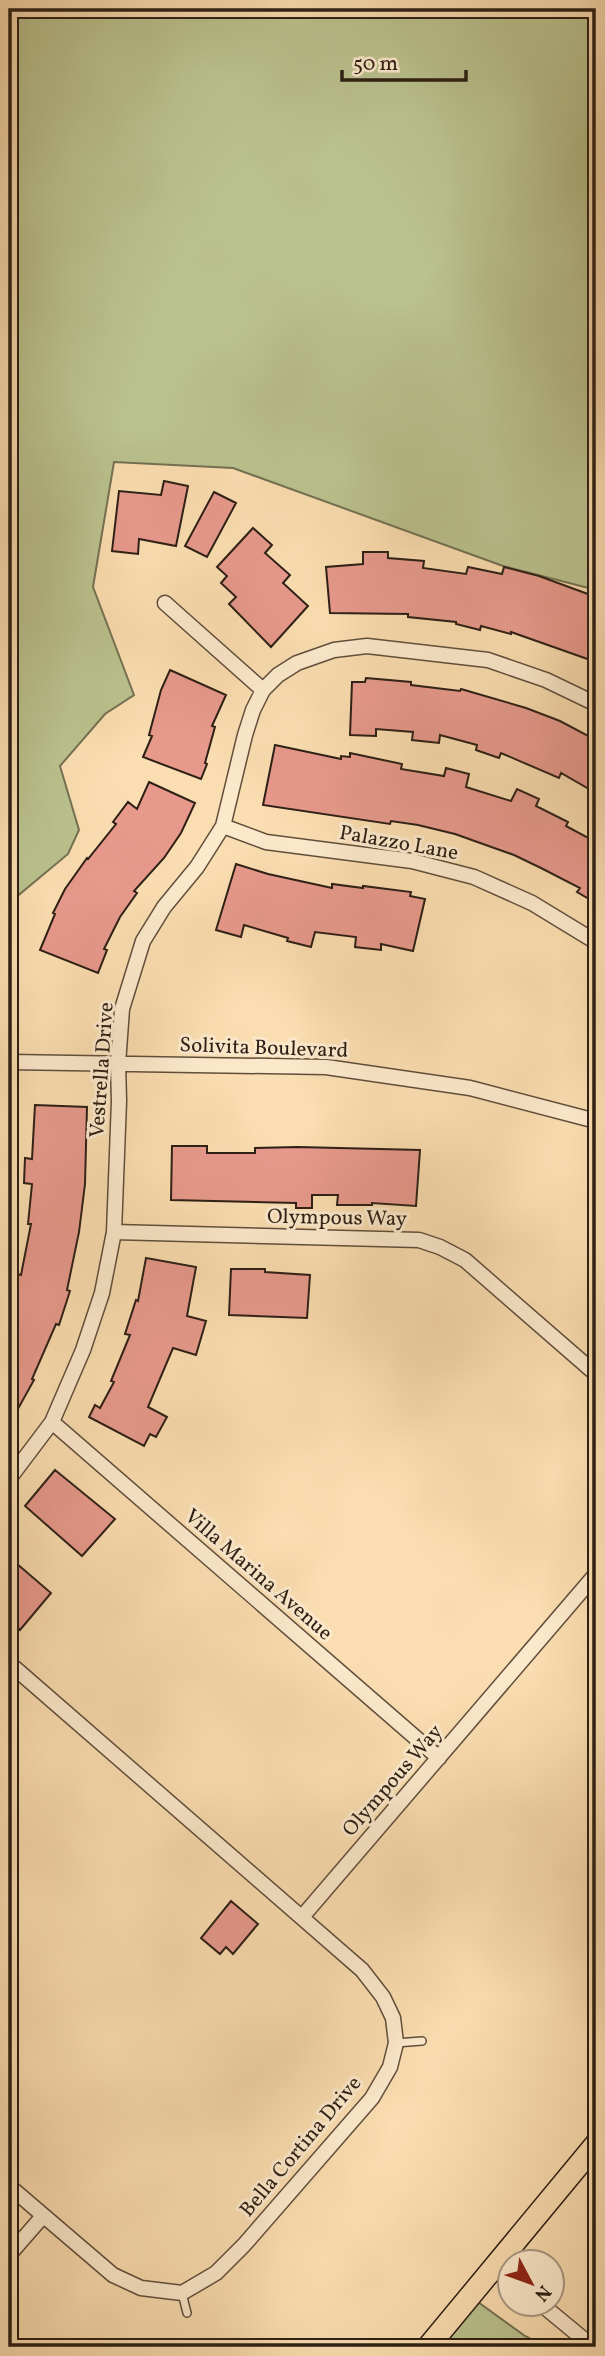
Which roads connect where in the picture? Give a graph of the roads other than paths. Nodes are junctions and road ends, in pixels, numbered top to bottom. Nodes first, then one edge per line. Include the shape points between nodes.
1 (165, 604) dead end
2 (263, 690) junction
3 (596, 704) edge
4 (223, 825) junction
5 (596, 942) edge
6 (9, 1062) edge
7 (118, 1064) junction
8 (596, 1121) edge
9 (114, 1232) junction
10 (596, 1374) edge
11 (52, 1422) junction
12 (9, 1479) edge
13 (596, 1574) edge
14 (9, 1663) edge
15 (439, 1758) junction
16 (302, 1917) junction
17 (422, 2040) dead end
18 (396, 2043) junction
19 (596, 2144) edge
20 (9, 2186) edge
21 (43, 2216) junction
22 (520, 2248) edge
23 (9, 2255) edge
24 (496, 2278) edge
25 (182, 2293) junction
26 (187, 2313) dead end
27 (558, 2318) edge
28 (428, 2347) edge
29 (593, 2347) edge

1 - 2 street
2 - 3 street, Vestrella Drive via 297,663 334,650 367,646 488,660
2 - 4 street, Vestrella Drive via 245,735
4 - 5 street, Palazzo Lane via 267,842 411,861 474,877 531,903
4 - 7 street, Vestrella Drive via 143,941 122,1009
6 - 7 street, Solivita Boulevard
7 - 8 street, Solivita Boulevard via 326,1067 470,1088
7 - 9 street, Vestrella Drive
9 - 10 street, Olympous Way via 419,1240 465,1260
9 - 11 street, Vestrella Drive via 102,1293
11 - 12 street, Vestrella Drive
11 - 15 street, Villa Marina Avenue
13 - 15 street, Olympous Way
14 - 16 street
15 - 16 street, Olympous Way
16 - 18 street via 362,1970 383,1997 393,2018
17 - 18 lane
18 - 25 street, Bella Cortina Drive via 390,2067 372,2098 244,2245 216,2273
19 - 22 main road
20 - 21 street
21 - 23 street
21 - 25 street via 113,2274 141,2288
24 - 28 main road
25 - 26 lane
27 - 29 street

